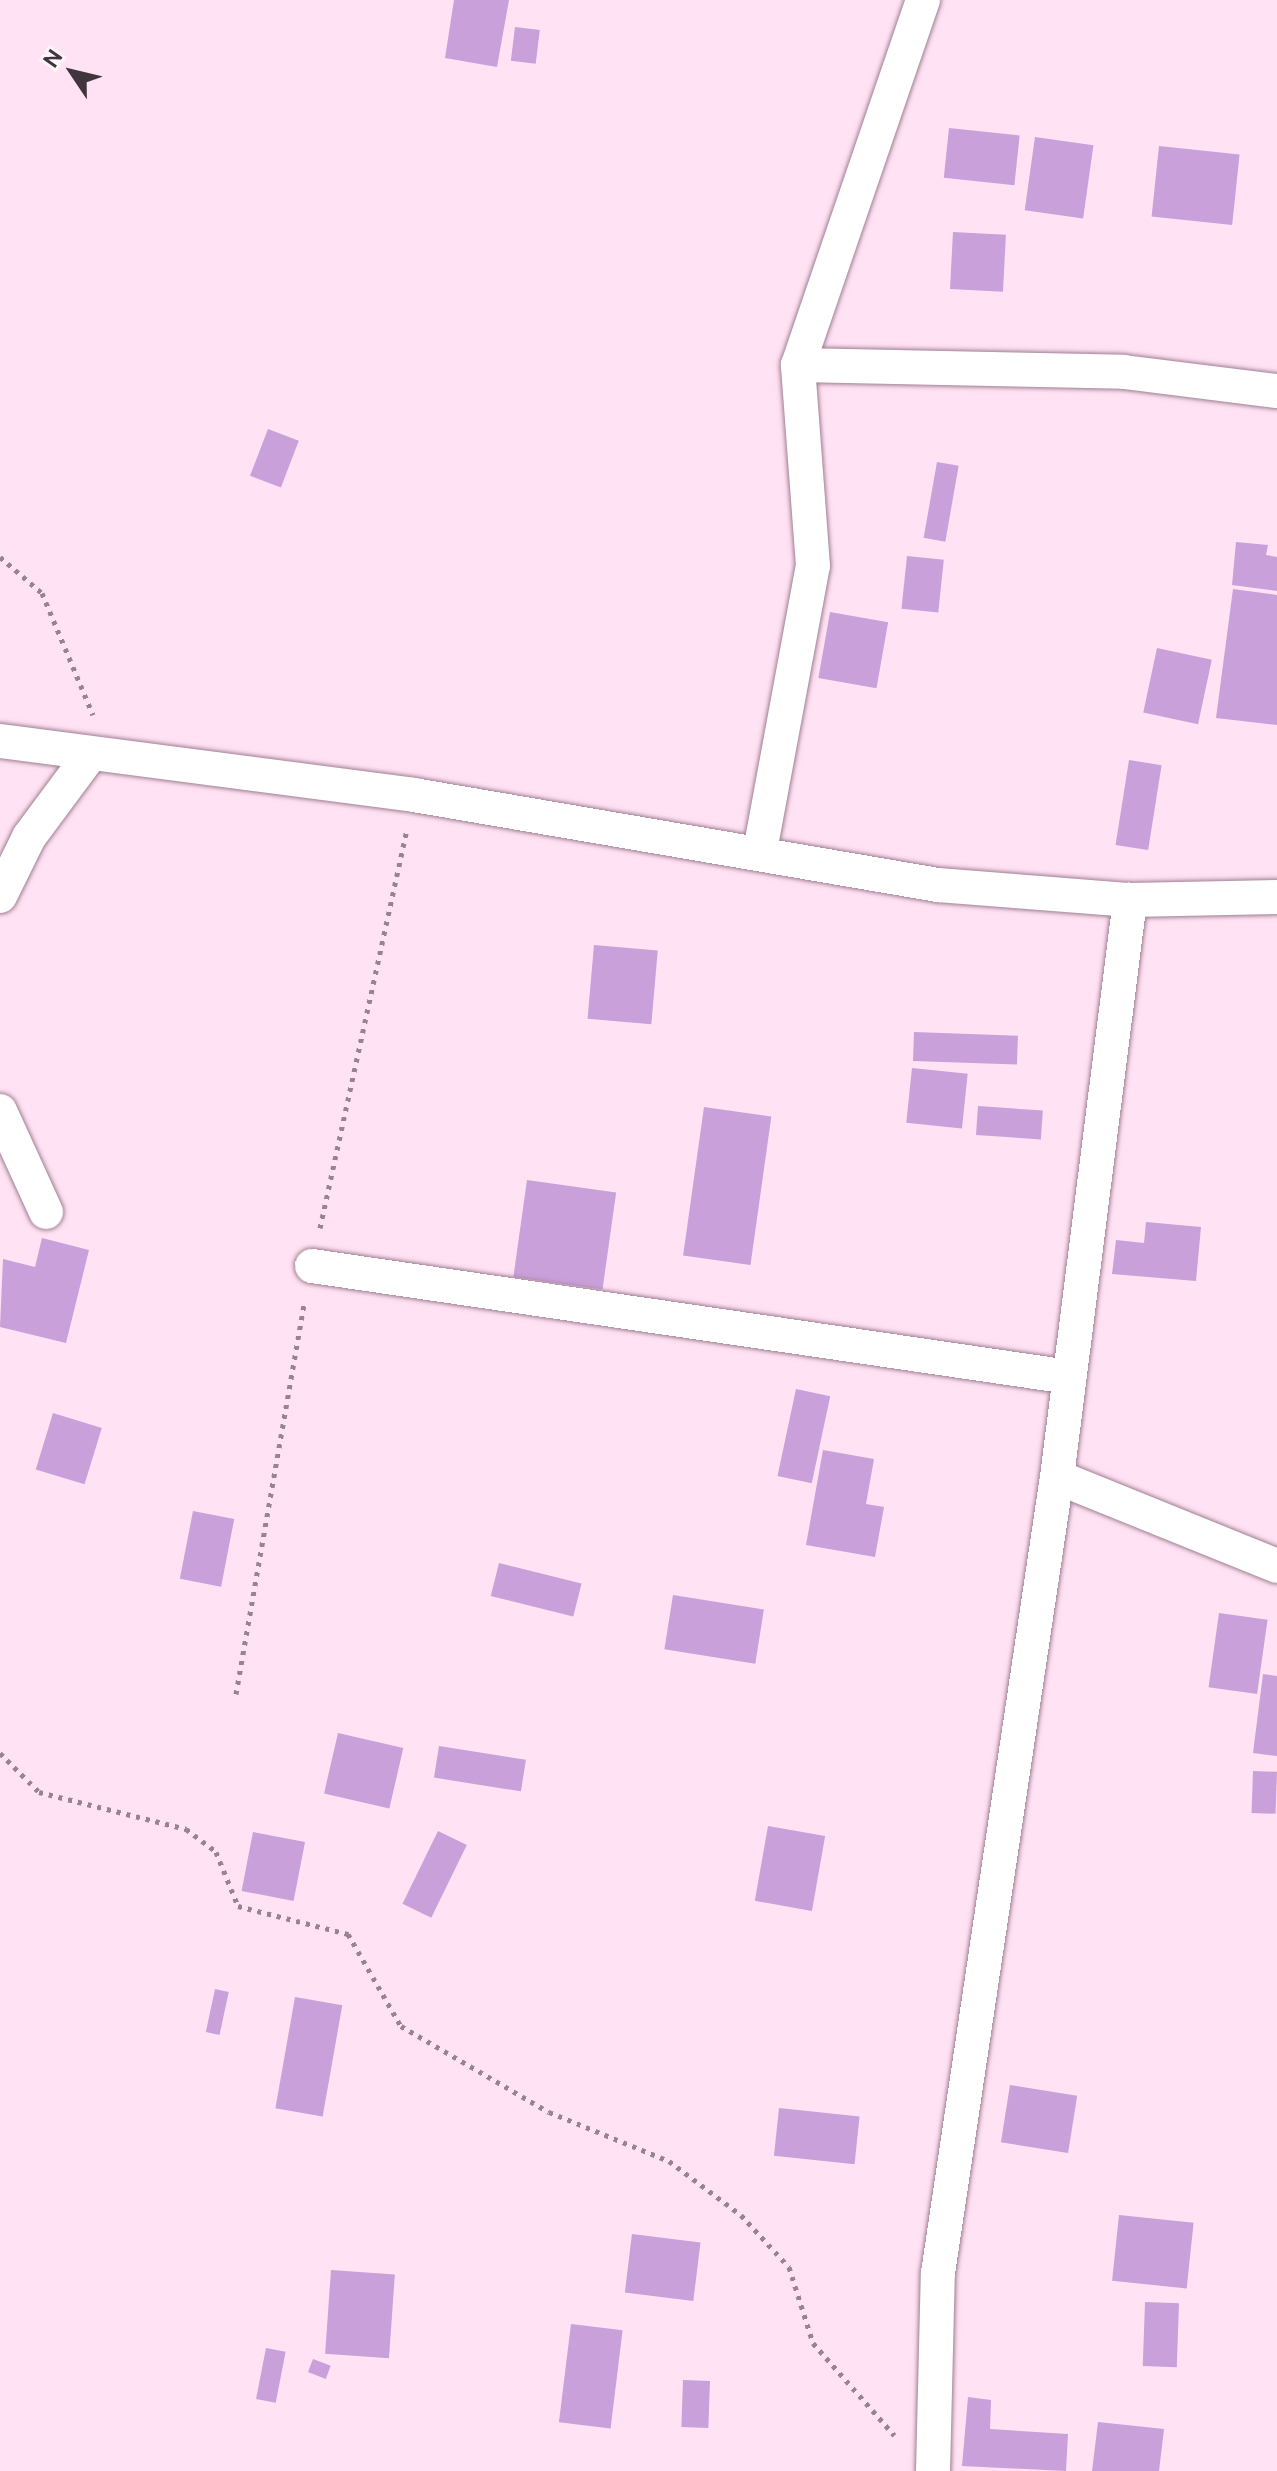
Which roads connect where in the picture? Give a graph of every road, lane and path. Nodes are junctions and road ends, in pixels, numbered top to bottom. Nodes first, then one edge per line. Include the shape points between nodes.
1 (923, 0) edge
2 (798, 365) junction
3 (1277, 391) edge
4 (0, 557) edge
5 (0, 741) edge
6 (90, 755) junction
7 (147, 764) junction
8 (760, 851) junction
9 (0, 896) edge
10 (1277, 897) edge
11 (1130, 900) junction
12 (0, 1111) edge
13 (46, 1212) dead end
14 (312, 1266) dead end
15 (1069, 1377) junction
16 (1057, 1477) junction
17 (1277, 1566) edge
18 (0, 1753) edge
19 (901, 2442) dead end
20 (933, 2471) edge

1 - 2 street
2 - 3 street via 1124,372
2 - 8 street via 813,566
4 - 7 path via 42,593 93,715
5 - 6 street
6 - 7 street
6 - 9 street via 29,837
7 - 8 street via 414,795
8 - 11 street via 938,885
10 - 11 street
11 - 15 street
12 - 13 street
14 - 15 street
15 - 16 street
16 - 17 street
16 - 20 street via 938,2273
18 - 19 path via 39,1792 186,1829 216,1852 238,1906 348,1934 401,2026 549,2112 669,2161 741,2215 789,2267 813,2343

